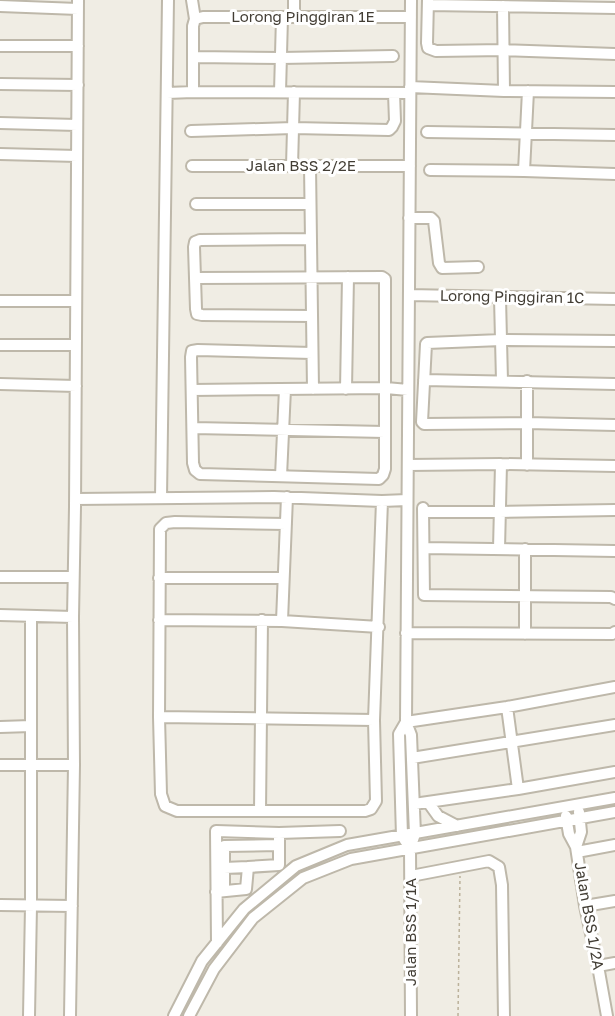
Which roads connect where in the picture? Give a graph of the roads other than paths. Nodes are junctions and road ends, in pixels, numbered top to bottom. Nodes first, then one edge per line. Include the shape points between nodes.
1 (168, 0) edge
2 (192, 0) edge
3 (294, 0) edge
4 (411, 0) edge
5 (428, 3) edge
6 (530, 3) edge
7 (78, 4) edge
8 (0, 6) edge
9 (503, 6) junction
10 (615, 8) edge
11 (294, 16) junction
12 (282, 17) junction
13 (411, 17) junction
14 (195, 19) junction
15 (0, 46) edge
16 (78, 46) junction
17 (504, 50) junction
18 (615, 54) edge
19 (393, 56) dead end
20 (194, 57) junction
21 (280, 58) junction
22 (0, 84) edge
23 (78, 85) junction
24 (410, 90) junction
25 (504, 91) junction
26 (528, 91) junction
27 (194, 92) junction
28 (280, 92) junction
29 (615, 92) edge
30 (167, 93) junction
31 (294, 93) junction
32 (394, 93) junction
33 (0, 123) edge
34 (77, 125) junction
35 (293, 128) junction
36 (191, 131) dead end
37 (427, 132) dead end
38 (525, 135) junction
39 (615, 135) edge
40 (0, 154) edge
41 (77, 156) junction
42 (192, 166) dead end
43 (292, 166) junction
44 (310, 166) junction
45 (410, 166) junction
46 (430, 170) dead end
47 (524, 171) junction
48 (615, 174) edge
49 (196, 204) dead end
50 (310, 204) junction
51 (410, 218) junction
52 (310, 239) junction
53 (478, 267) dead end
54 (348, 276) junction
55 (195, 278) junction
56 (311, 278) junction
57 (409, 296) junction
58 (500, 298) junction
59 (615, 299) edge
60 (0, 301) edge
61 (76, 301) junction
62 (312, 316) junction
63 (501, 340) junction
64 (615, 341) edge
65 (0, 345) edge
66 (76, 345) junction
67 (312, 353) junction
68 (424, 380) junction
69 (502, 381) junction
70 (527, 381) junction
71 (0, 384) edge
72 (615, 384) edge
73 (76, 386) junction
74 (386, 388) junction
75 (285, 389) junction
76 (313, 389) junction
77 (346, 389) junction
78 (192, 390) junction
79 (408, 390) junction
80 (527, 423) junction
81 (615, 425) edge
82 (193, 428) junction
83 (283, 430) junction
84 (385, 432) junction
85 (408, 465) junction
86 (501, 465) junction
87 (527, 465) junction
88 (615, 466) edge
89 (281, 476) junction
90 (287, 497) junction
91 (161, 498) junction
92 (75, 499) junction
93 (407, 500) junction
94 (382, 501) junction
95 (615, 510) edge
96 (500, 513) junction
97 (286, 524) junction
98 (424, 548) junction
99 (499, 549) junction
100 (525, 549) junction
101 (615, 551) edge
102 (0, 577) edge
103 (73, 577) junction
104 (159, 578) junction
105 (283, 578) junction
106 (525, 595) junction
107 (615, 599) edge
108 (0, 615) edge
109 (31, 616) junction
110 (73, 617) junction
111 (159, 620) junction
112 (262, 620) junction
113 (282, 621) junction
114 (379, 627) junction
115 (615, 632) edge
116 (406, 633) junction
117 (525, 634) junction
118 (615, 687) edge
119 (507, 707) junction
120 (159, 717) junction
121 (261, 719) junction
122 (374, 720) junction
123 (406, 722) junction
124 (615, 725) edge
125 (32, 726) junction
126 (0, 727) edge
127 (512, 742) junction
128 (412, 758) junction
129 (0, 765) edge
130 (32, 765) junction
131 (74, 765) junction
132 (615, 772) edge
133 (518, 789) junction
134 (615, 798) edge
135 (428, 802) junction
136 (414, 804) junction
137 (578, 805) junction
138 (564, 807) junction
139 (260, 811) junction
140 (615, 812) edge
141 (580, 819) junction
142 (567, 821) junction
143 (458, 826) junction
144 (340, 831) dead end
145 (279, 833) junction
146 (415, 834) junction
147 (402, 836) junction
148 (279, 845) junction
149 (615, 845) edge
150 (410, 848) junction
151 (576, 850) junction
152 (248, 867) junction
153 (224, 868) junction
154 (411, 876) junction
155 (220, 892) junction
156 (615, 901) edge
157 (0, 905) edge
158 (31, 906) junction
159 (72, 906) junction
160 (585, 906) junction
161 (217, 943) junction
162 (615, 963) edge
163 (598, 966) junction
164 (29, 1016) edge
165 (70, 1016) edge
166 (174, 1016) edge
167 (189, 1016) edge
168 (411, 1016) edge
169 (504, 1016) edge
170 (607, 1016) edge

1 - 30 street
2 - 14 street
3 - 11 street
4 - 13 street
5 - 9 street
5 - 17 street via 428,48
6 - 9 street
6 - 10 street
7 - 8 street
7 - 16 street
9 - 17 street
11 - 12 street, Lorong Pinggiran 1E
11 - 13 street, Lorong Pinggiran 1E
12 - 14 street, Lorong Pinggiran 1E
12 - 21 street
13 - 24 street
14 - 20 street
15 - 16 street
16 - 23 street
17 - 18 street
17 - 25 street
19 - 21 street
20 - 21 street
20 - 27 street
21 - 28 street
22 - 23 street
23 - 34 street
24 - 25 street
24 - 32 street
24 - 45 street
25 - 26 street
26 - 29 street
26 - 38 street
27 - 28 street
27 - 30 street
28 - 31 street
30 - 91 street
31 - 32 street
31 - 35 street
32 - 35 street via 392,128
33 - 34 street
34 - 41 street
35 - 36 street
35 - 43 street
37 - 38 street
38 - 39 street
38 - 47 street
40 - 41 street
41 - 61 street
42 - 43 street, Jalan BSS 2/2E
43 - 44 street, Jalan BSS 2/2E
44 - 45 street, Jalan BSS 2/2E
44 - 50 street
45 - 51 street
46 - 47 street
47 - 48 street
49 - 50 street
50 - 52 street
51 - 53 street via 434,220 442,268
51 - 57 street
52 - 55 street via 200,240 194,247
52 - 56 street
54 - 56 street
54 - 74 street via 385,279
54 - 77 street
55 - 56 street
55 - 62 street via 197,314
56 - 62 street
57 - 58 street, Lorong Pinggiran 1C
57 - 79 street
58 - 59 street, Lorong Pinggiran 1C
58 - 63 street
60 - 61 street
61 - 66 street
62 - 67 street
63 - 64 street
63 - 68 street via 427,343
63 - 69 street
65 - 66 street
66 - 73 street
67 - 76 street
67 - 78 street via 192,351
68 - 69 street
68 - 80 street via 424,424
69 - 70 street
70 - 72 street
70 - 80 street
71 - 73 street
73 - 92 street
74 - 77 street
74 - 79 street
74 - 84 street
75 - 76 street
75 - 78 street
75 - 83 street
76 - 77 street
78 - 82 street
79 - 85 street
80 - 81 street
80 - 87 street
82 - 83 street
82 - 89 street via 193,463 200,474
83 - 84 street
83 - 89 street
84 - 89 street via 385,469 379,480
85 - 86 street
85 - 93 street
86 - 87 street
86 - 96 street
87 - 88 street
90 - 91 street
90 - 94 street
90 - 97 street
91 - 92 street
92 - 103 street
93 - 94 street
93 - 116 street
94 - 114 street
95 - 96 street
96 - 98 street via 423,510
96 - 99 street
97 - 104 street via 166,523 160,529
97 - 105 street
98 - 99 street
98 - 106 street via 424,596
99 - 100 street
100 - 101 street
100 - 106 street
102 - 103 street
103 - 110 street
104 - 105 street
104 - 111 street
105 - 113 street
106 - 107 street
106 - 117 street
108 - 109 street
109 - 110 street
109 - 125 street
110 - 131 street
111 - 112 street
111 - 120 street
112 - 113 street
112 - 121 street
113 - 114 street
114 - 122 street
115 - 117 street
116 - 117 street
116 - 123 street
118 - 119 street
119 - 123 street
119 - 127 street
120 - 121 street
120 - 139 street via 161,794 165,806 177,811
121 - 122 street
121 - 139 street
122 - 139 street via 376,801 371,809
123 - 128 street
123 - 147 street via 399,734
124 - 127 street
125 - 126 street
125 - 130 street
127 - 128 street
127 - 133 street
128 - 136 street
129 - 130 street
130 - 131 street
130 - 158 street
131 - 159 street
132 - 133 street
133 - 135 street
134 - 137 street
135 - 136 street
135 - 143 street via 438,816
136 - 146 street
137 - 138 street
137 - 141 street
138 - 142 street
138 - 143 street
140 - 141 street
141 - 142 street
141 - 151 street
142 - 150 street
142 - 151 street
143 - 146 street
144 - 145 street
145 - 148 street
145 - 155 street via 216,831
146 - 147 street
146 - 150 street
147 - 150 street
147 - 161 street via 347,845 296,866 244,909
148 - 152 street via 279,865
148 - 153 street via 224,846
149 - 151 street
150 - 154 street, Jalan BSS 1/1A
150 - 167 street via 351,859 303,878 253,918 214,969
151 - 160 street, Jalan BSS 1/2A
152 - 153 street
152 - 155 street via 246,889
153 - 155 street
154 - 168 street, Jalan BSS 1/1A
154 - 169 street via 489,861 499,867
155 - 161 street
156 - 160 street
157 - 158 street
158 - 159 street
158 - 164 street
159 - 165 street
160 - 163 street, Jalan BSS 1/2A
161 - 166 street via 202,962
162 - 163 street
163 - 170 street, Jalan BSS 1/2A

